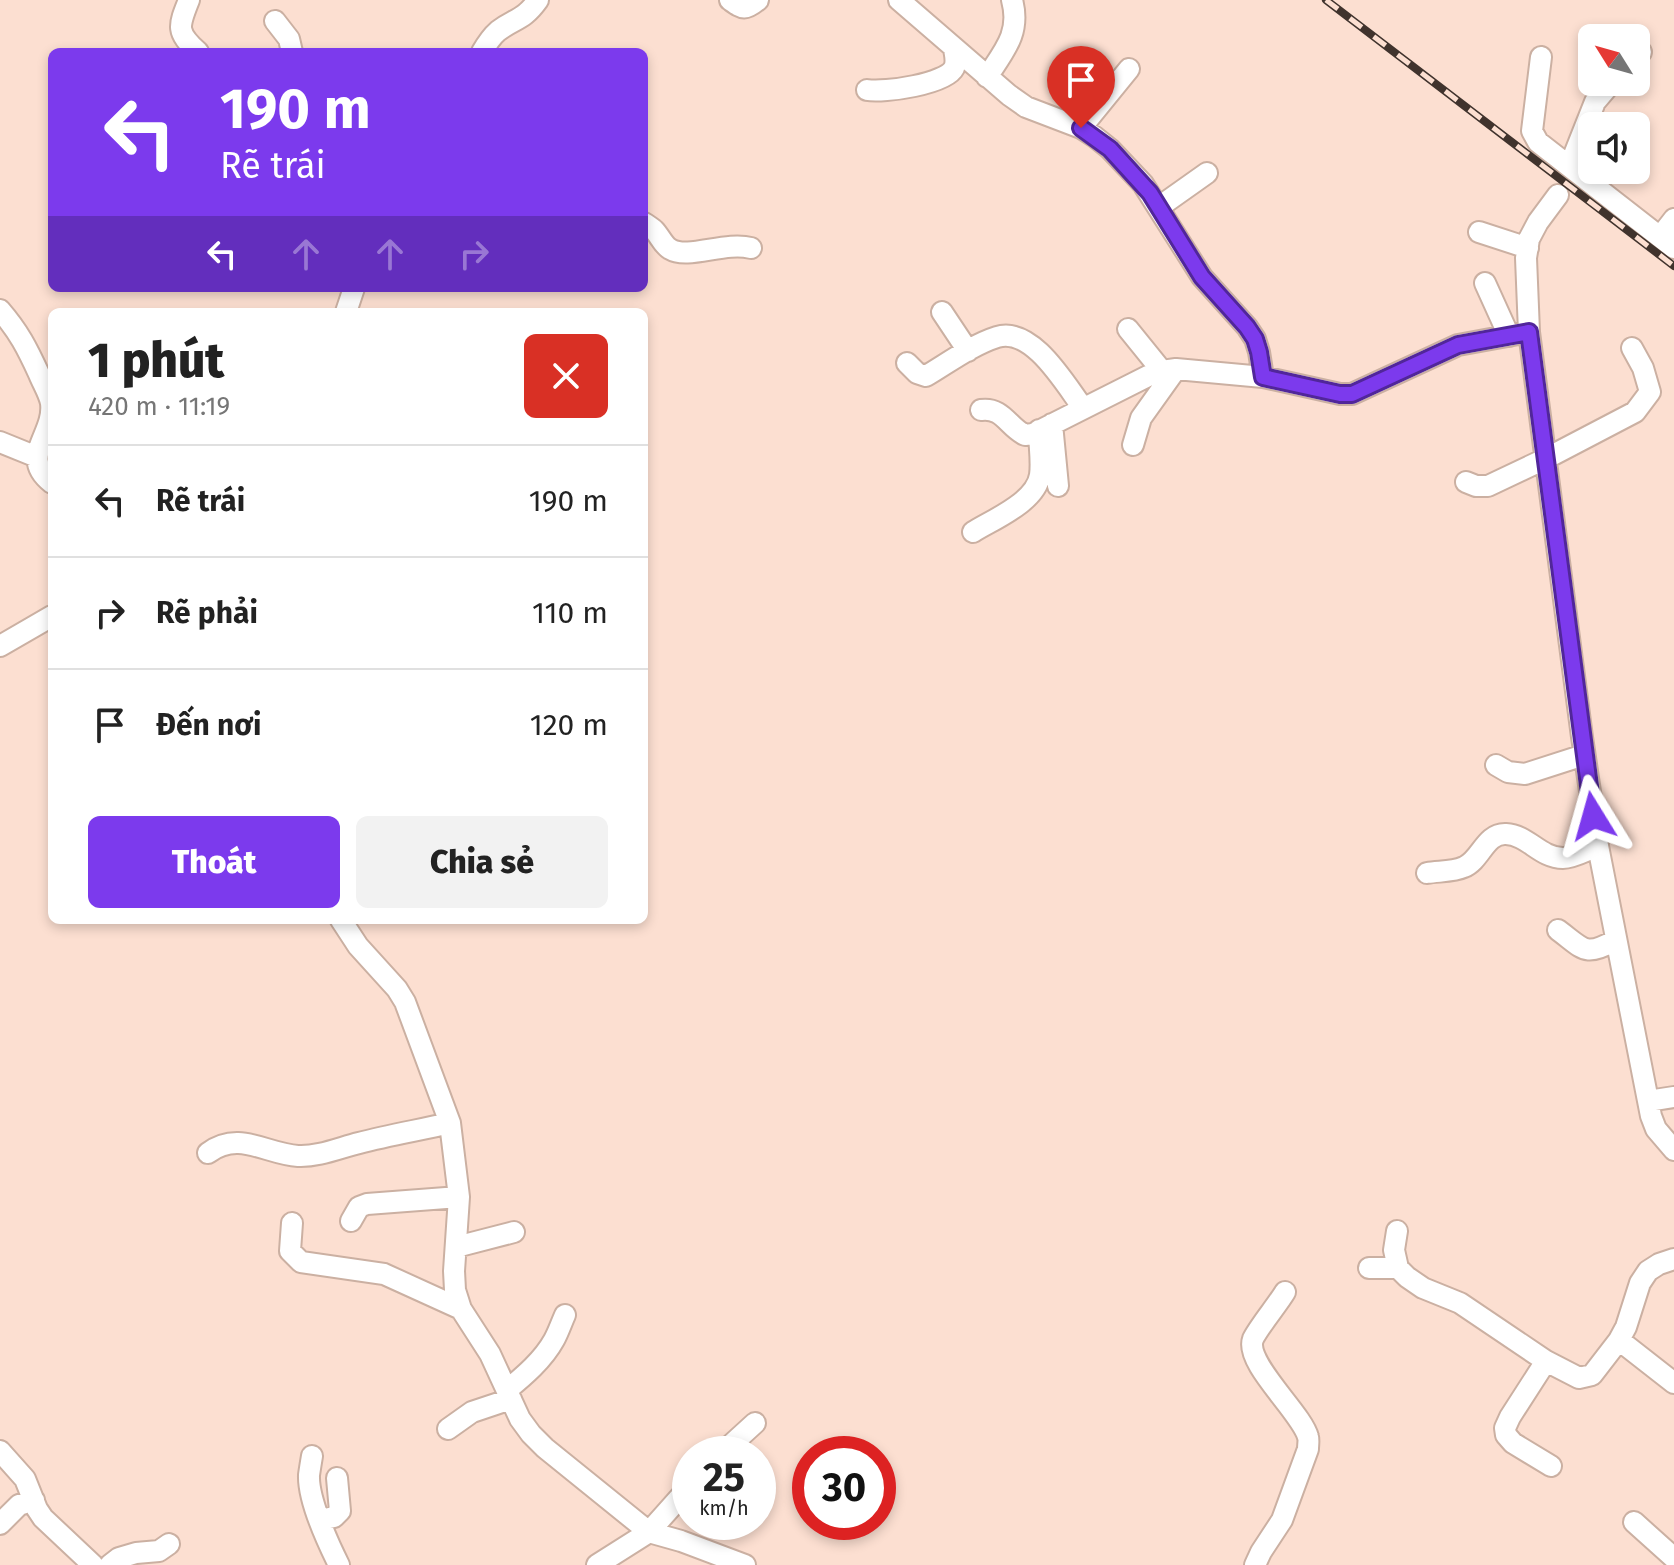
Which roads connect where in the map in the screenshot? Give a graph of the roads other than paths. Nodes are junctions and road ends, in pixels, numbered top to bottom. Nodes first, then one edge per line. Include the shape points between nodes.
1 (189, 0) edge
2 (538, 0) edge
3 (730, 0) edge
4 (758, 0) edge
5 (899, 0) edge
6 (1012, 0) edge
7 (275, 21) dead end
8 (194, 48) edge
9 (291, 48) edge
10 (484, 48) edge
11 (954, 49) junction
12 (1541, 57) dead end
13 (1129, 69) dead end
14 (987, 77) junction
15 (867, 90) dead end
16 (1600, 96) edge
17 (1081, 128) junction
18 (1570, 165) junction
19 (1207, 173) dead end
20 (1558, 195) dead end
21 (1159, 207) junction
22 (1674, 219) edge
23 (648, 225) edge
24 (1479, 232) dead end
25 (1667, 242) edge
26 (751, 248) dead end
27 (1528, 248) junction
28 (1485, 283) dead end
29 (0, 310) edge
30 (942, 312) dead end
31 (1128, 329) dead end
32 (1519, 334) junction
33 (1632, 348) dead end
34 (968, 351) junction
35 (907, 363) dead end
36 (1169, 370) junction
37 (1263, 377) junction
38 (48, 395) edge
39 (1083, 408) junction
40 (981, 410) dead end
41 (48, 424) edge
42 (1046, 427) junction
43 (0, 442) edge
44 (1133, 445) dead end
45 (37, 457) junction
46 (1547, 458) junction
47 (48, 479) edge
48 (1466, 482) dead end
49 (1058, 486) dead end
50 (973, 532) dead end
51 (48, 618) edge
52 (0, 646) edge
53 (1584, 755) junction
54 (1496, 765) dead end
55 (1598, 846) junction
56 (1427, 873) dead end
57 (344, 924) edge
58 (1558, 930) dead end
59 (1616, 940) junction
60 (1674, 1097) edge
61 (1648, 1101) junction
62 (450, 1123) junction
63 (1674, 1150) edge
64 (208, 1153) dead end
65 (459, 1197) junction
66 (351, 1221) dead end
67 (292, 1223) dead end
68 (1397, 1231) dead end
69 (514, 1232) dead end
70 (456, 1247) junction
71 (1674, 1259) edge
72 (1369, 1268) dead end
73 (1398, 1268) junction
74 (1285, 1292) dead end
75 (461, 1309) junction
76 (565, 1315) dead end
77 (1619, 1340) junction
78 (1546, 1361) junction
79 (1674, 1383) edge
80 (509, 1394) junction
81 (755, 1423) dead end
82 (448, 1429) dead end
83 (741, 1436) edge
84 (0, 1451) edge
85 (312, 1456) dead end
86 (1551, 1466) dead end
87 (337, 1478) dead end
88 (34, 1500) junction
89 (672, 1506) edge
90 (320, 1520) junction
91 (1634, 1522) dead end
92 (0, 1524) edge
93 (649, 1532) junction
94 (169, 1544) dead end
95 (1674, 1558) edge
96 (93, 1565) edge
97 (110, 1565) edge
98 (339, 1565) edge
99 (597, 1565) edge
100 (742, 1565) edge
101 (1255, 1565) edge

1 - 8 street via 180,30
2 - 10 street
3 - 4 street via 741,8
5 - 11 street
6 - 14 street via 1013,35
7 - 9 street
11 - 14 street
11 - 15 street via 953,70 934,81 884,92
12 - 18 street via 1532,131 1538,142
13 - 17 street
14 - 17 street via 1026,107
16 - 18 street
17 - 21 street via 1110,149
18 - 25 street
19 - 21 street
20 - 27 street via 1538,222
21 - 37 street via 1202,277 1255,339
22 - 25 street
23 - 26 street via 681,254
24 - 27 street
27 - 32 street
28 - 32 street
29 - 38 street via 24,341
30 - 34 street
31 - 36 street
32 - 37 street via 1458,345 1352,394
32 - 46 street
33 - 46 street via 1650,392 1635,412
34 - 35 street via 926,376
34 - 39 street via 997,337 1020,338 1037,349
36 - 37 street
36 - 39 street
36 - 44 street via 1141,418
39 - 42 street
40 - 42 street via 997,411 1022,434
41 - 45 street
42 - 49 street
42 - 50 street via 1038,484 1028,498
43 - 45 street
45 - 47 street via 37,468
46 - 48 street via 1488,486
46 - 53 street
51 - 52 street
53 - 54 street via 1525,774
53 - 55 street
55 - 56 street via 1565,858 1547,856 1522,838 1505,834 1492,838 1467,866
55 - 59 street
57 - 62 street via 405,1002
58 - 59 street via 1583,949 1597,950
59 - 61 street
60 - 61 street
61 - 63 street via 1656,1129
62 - 64 street via 324,1153 298,1156 228,1142
62 - 65 street
65 - 66 street via 367,1204
65 - 70 street
67 - 75 street via 290,1251 301,1262 384,1274
68 - 73 street
69 - 70 street
70 - 75 street via 455,1290
71 - 77 street via 1648,1271
72 - 73 street
73 - 78 street
74 - 101 street via 1252,1341 1253,1354 1304,1427 1308,1449 1282,1520
75 - 80 street
76 - 80 street via 554,1340
77 - 78 street via 1585,1378
77 - 79 street
78 - 86 street via 1505,1428 1513,1443
80 - 82 street
80 - 93 street via 538,1441
81 - 83 street
84 - 88 street via 25,1479
85 - 90 street via 309,1477
87 - 90 street via 340,1511
88 - 92 street via 19,1505
88 - 96 street via 43,1518
89 - 93 street
90 - 98 street
91 - 95 street
93 - 99 street
93 - 100 street
94 - 97 street

